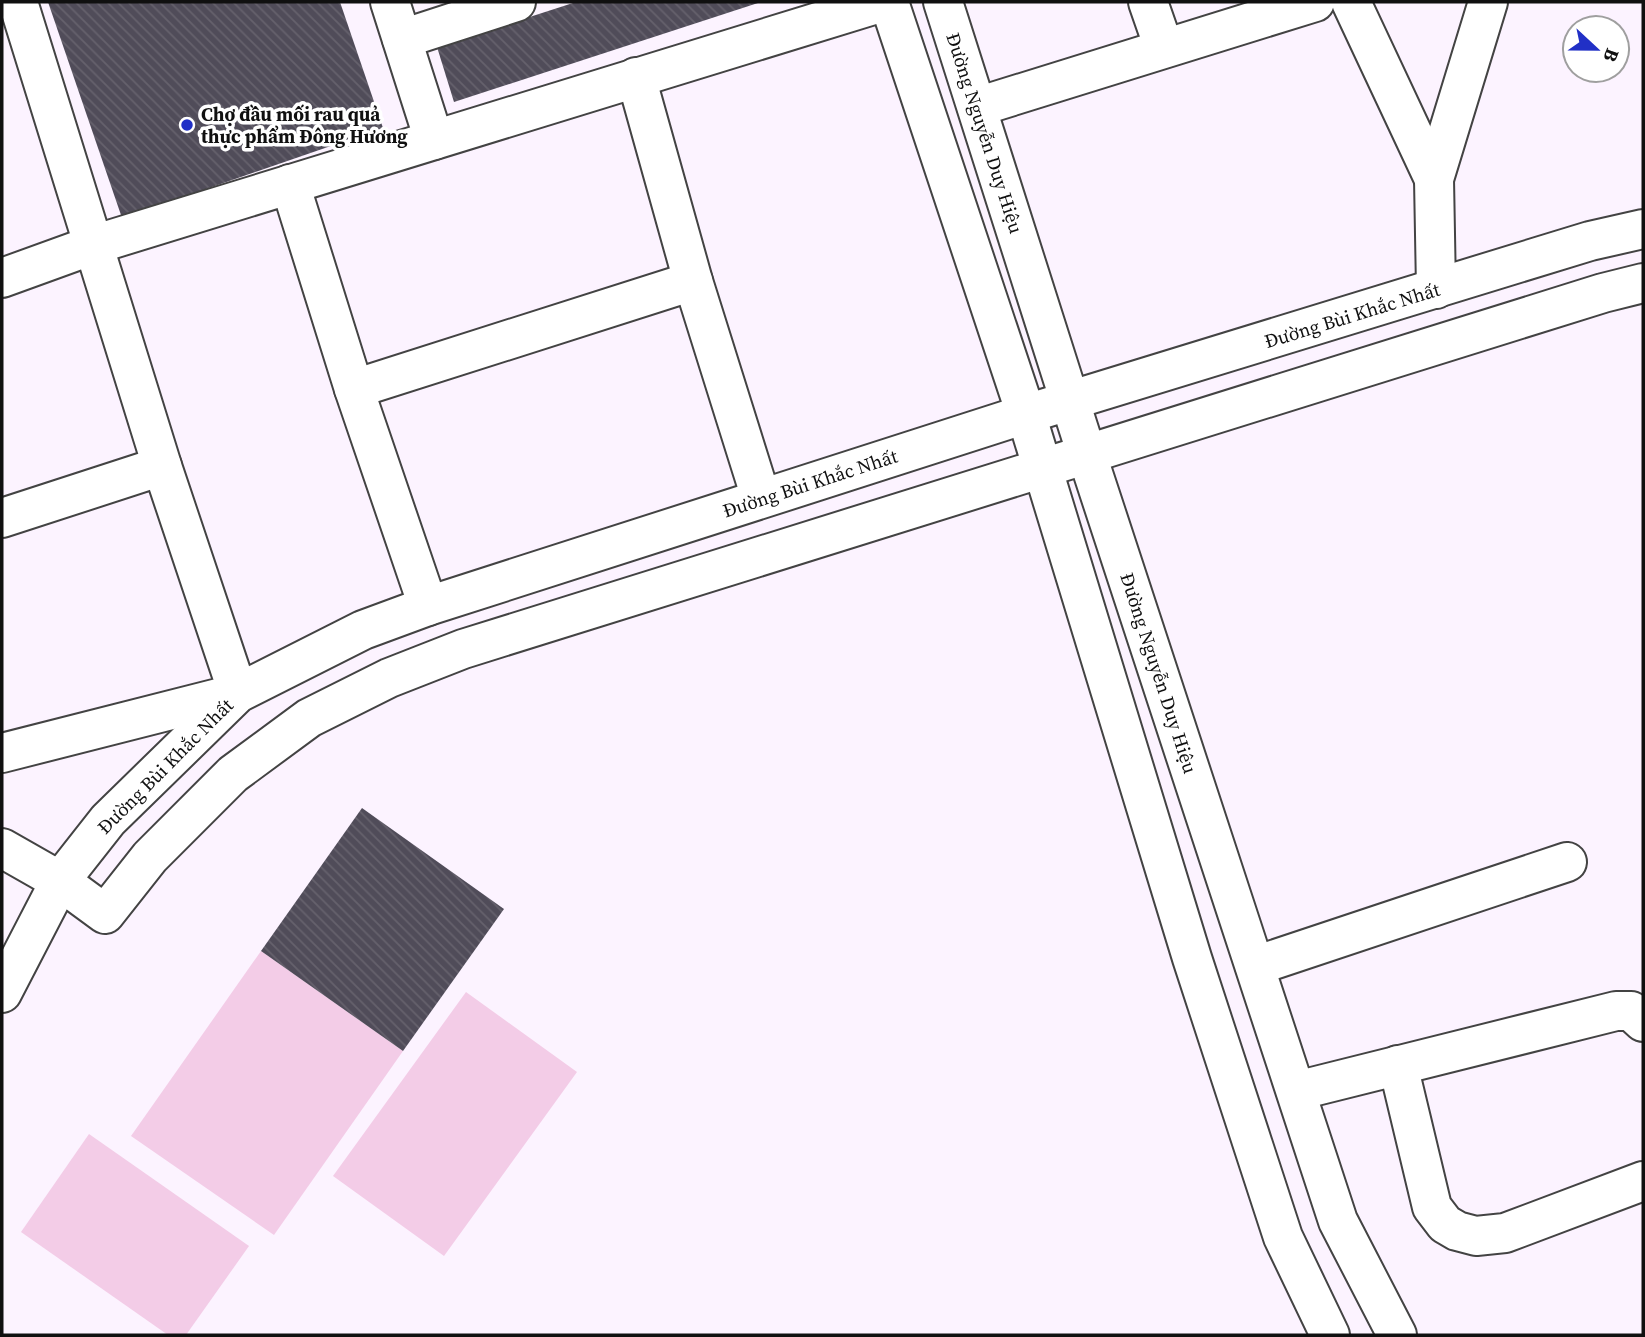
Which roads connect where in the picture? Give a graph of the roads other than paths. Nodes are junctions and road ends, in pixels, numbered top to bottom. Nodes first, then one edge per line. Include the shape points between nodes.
1 (18, 2) edge
2 (390, 2) edge
3 (516, 2) edge
4 (883, 2) edge
5 (889, 2) edge
6 (943, 2) edge
7 (1149, 2) edge
8 (1315, 2) edge
9 (1351, 2) edge
10 (1488, 2) edge
11 (402, 39) junction
12 (1164, 48) junction
13 (636, 77) junction
14 (977, 107) junction
15 (434, 140) junction
16 (1434, 179) junction
17 (290, 184) junction
18 (1643, 229) edge
19 (93, 245) junction
20 (2, 278) edge
21 (693, 281) junction
22 (1643, 283) edge
23 (1436, 289) junction
24 (354, 389) junction
25 (1071, 401) junction
26 (1026, 414) junction
27 (1087, 455) junction
28 (162, 466) junction
29 (1043, 468) junction
30 (761, 498) junction
31 (2, 518) edge
32 (428, 606) junction
33 (238, 693) junction
34 (2, 754) edge
35 (2, 848) edge
36 (1567, 862) dead end
37 (60, 881) junction
38 (1255, 966) junction
39 (6, 974) edge
40 (1643, 1022) edge
41 (1398, 1065) junction
42 (1296, 1091) junction
43 (1643, 1181) edge
44 (1330, 1335) edge
45 (1397, 1335) edge

1 - 19 street
2 - 11 street
3 - 11 street
4 - 13 street
5 - 26 street
6 - 14 street, Đường Nguyễn Duy Hiệu
7 - 12 street
8 - 12 street
9 - 16 street
10 - 16 street
11 - 15 street
12 - 14 street
13 - 15 street
13 - 21 street
14 - 25 street, Đường Nguyễn Duy Hiệu
15 - 17 street
16 - 23 street
17 - 19 street
17 - 24 street
18 - 23 street, Đường Bùi Khắc Nhất
19 - 20 street
19 - 28 street
21 - 24 street
21 - 30 street
22 - 27 street
23 - 25 street, Đường Bùi Khắc Nhất
24 - 32 street
25 - 26 street, Đường Bùi Khắc Nhất
25 - 27 street, Đường Nguyễn Duy Hiệu
26 - 29 street
26 - 30 street, Đường Bùi Khắc Nhất
27 - 29 street
27 - 38 street, Đường Nguyễn Duy Hiệu
28 - 31 street
28 - 33 street
29 - 37 street via 463,649 389,678 309,718 233,774 150,857 106,914
29 - 44 street via 1192,958 1279,1224
30 - 32 street, Đường Bùi Khắc Nhất
32 - 33 street, Đường Bùi Khắc Nhất via 363,630
33 - 34 street
33 - 37 street, Đường Bùi Khắc Nhất via 107,820
35 - 37 street
36 - 38 street
37 - 39 street, Đường Bùi Khắc Nhất
38 - 42 street, Đường Nguyễn Duy Hiệu
40 - 41 street via 1631,1011 1616,1011
41 - 42 street
41 - 43 street via 1432,1207 1457,1231 1476,1237 1505,1233
42 - 45 street, Đường Nguyễn Duy Hiệu via 1338,1221

